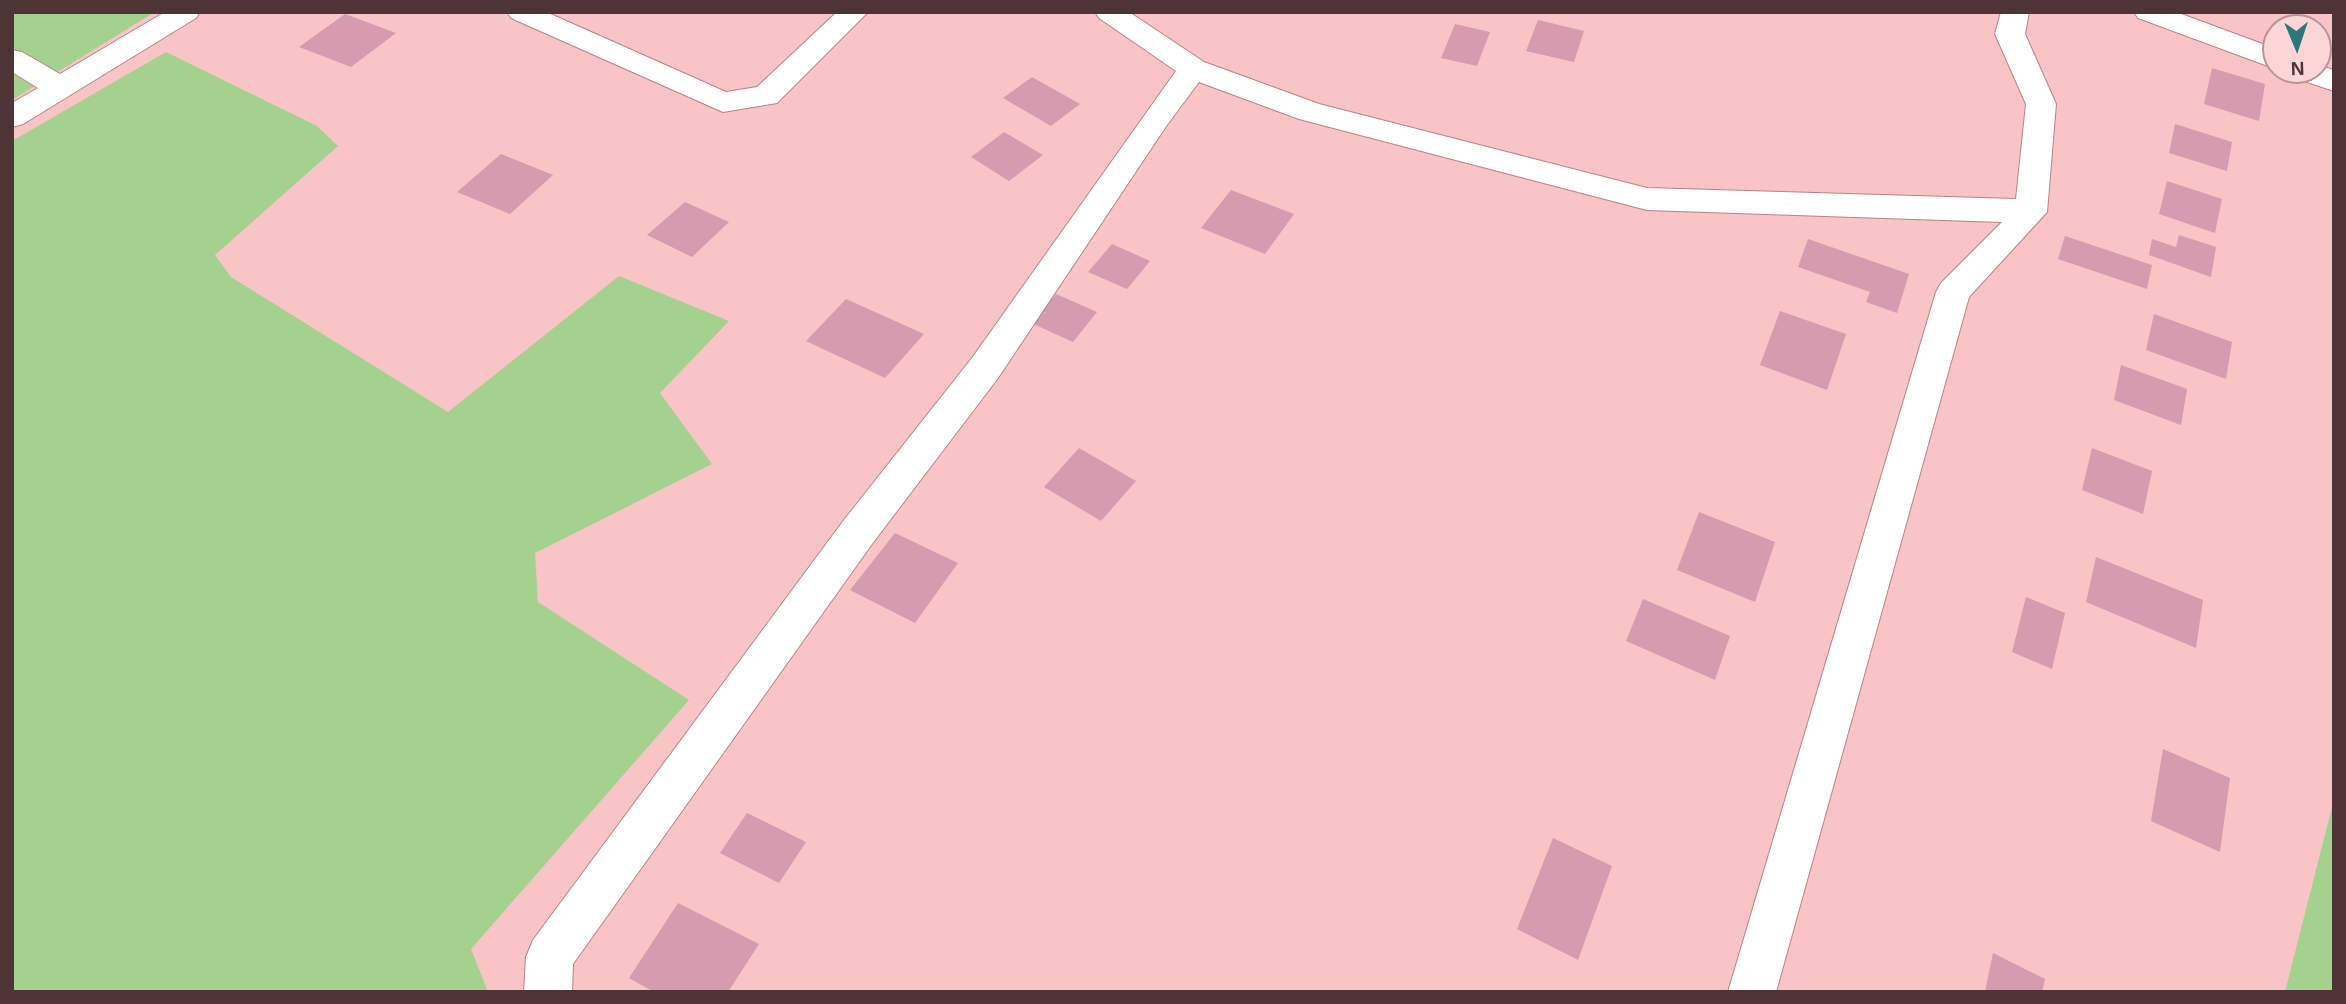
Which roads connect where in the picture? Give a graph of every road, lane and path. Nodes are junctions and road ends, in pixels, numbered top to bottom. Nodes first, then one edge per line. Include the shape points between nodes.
1 (186, 12) edge
2 (521, 12) edge
3 (854, 12) edge
4 (1109, 12) edge
5 (2015, 12) edge
6 (2148, 12) edge
7 (2262, 55) edge
8 (12, 59) edge
9 (1193, 69) junction
10 (61, 88) junction
11 (12, 117) edge
12 (2031, 212) junction
13 (548, 992) edge
14 (1752, 992) edge

1 - 10 street
2 - 3 street via 723,102 766,96
4 - 9 street
5 - 12 street via 2010,34 2041,104
6 - 7 street
8 - 10 street
9 - 12 street via 1310,112 1647,199
9 - 13 street via 985,368 858,532 550,957
10 - 11 street
12 - 14 street via 1953,292

